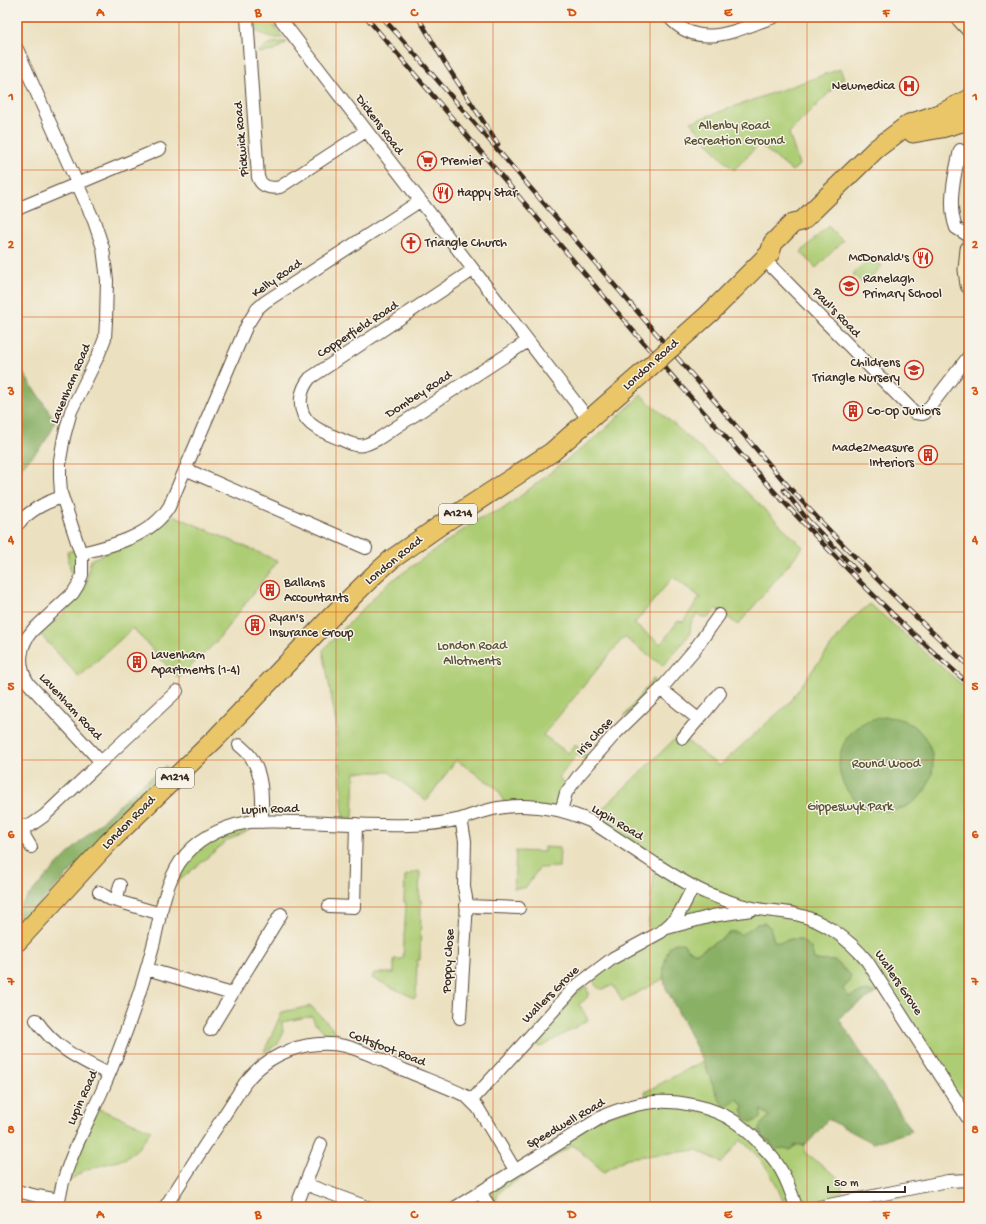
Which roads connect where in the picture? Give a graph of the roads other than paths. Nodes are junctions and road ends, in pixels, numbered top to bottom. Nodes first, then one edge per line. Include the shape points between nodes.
1 (247, 17) edge
2 (279, 17) edge
3 (669, 17) edge
4 (774, 17) edge
5 (959, 17) edge
6 (969, 28) edge
7 (17, 49) edge
8 (969, 99) edge
9 (969, 120) edge
10 (942, 128) junction
11 (366, 131) junction
12 (892, 138) junction
13 (964, 143) edge
14 (160, 148) dead end
15 (77, 183) junction
16 (420, 201) junction
17 (17, 209) edge
18 (969, 236) edge
19 (969, 250) edge
20 (767, 256) junction
21 (474, 270) junction
22 (969, 285) edge
23 (528, 341) junction
24 (969, 356) edge
25 (589, 420) junction
26 (320, 430) joint
27 (185, 469) junction
28 (62, 497) junction
29 (17, 525) edge
30 (366, 548) dead end
31 (81, 554) junction
32 (719, 615) dead end
33 (19, 667) edge
34 (661, 690) junction
35 (177, 691) dead end
36 (720, 693) dead end
37 (698, 719) junction
38 (683, 738) dead end
39 (239, 745) dead end
40 (101, 762) junction
41 (561, 811) junction
42 (461, 819) junction
43 (262, 822) junction
44 (356, 824) junction
45 (20, 826) edge
46 (31, 847) dead end
47 (120, 885) dead end
48 (693, 887) junction
49 (98, 892) dead end
50 (116, 901) junction
51 (329, 906) dead end
52 (466, 906) junction
53 (519, 908) dead end
54 (765, 910) junction
55 (161, 914) junction
56 (281, 914) dead end
57 (666, 928) junction
58 (17, 942) edge
59 (147, 969) junction
60 (232, 994) junction
61 (460, 1018) dead end
62 (36, 1020) dead end
63 (210, 1030) dead end
64 (109, 1074) junction
65 (472, 1100) junction
66 (969, 1120) edge
67 (321, 1144) dead end
68 (515, 1170) junction
69 (969, 1180) edge
70 (305, 1184) junction
71 (17, 1191) edge
72 (480, 1192) junction
73 (59, 1203) edge
74 (164, 1207) edge
75 (296, 1207) edge
76 (367, 1207) edge
77 (456, 1207) edge
78 (490, 1207) edge
79 (796, 1207) edge
80 (819, 1207) edge

1 - 11 street, Pickwick Road via 258,177 261,184 270,188 280,187
2 - 11 street, Dickens Road
3 - 4 street via 689,33 709,36
5 - 6 main road
7 - 15 street, Lavenham Road
8 - 12 main road, London Road via 942,113 909,124
9 - 10 main road, London Road
10 - 12 main road, London Road
10 - 13 main road via 962,133
11 - 16 street, Dickens Road
12 - 20 main road, London Road via 856,167 802,220 801,231 780,251
13 - 18 street via 955,175 953,212 956,228
14 - 15 street
15 - 17 street
15 - 28 street, Lavenham Road via 94,220 104,257 107,286 106,329 100,351 71,411 65,432 60,471
16 - 21 street, Dickens Road
16 - 27 street, Kelly Road via 257,309 247,325
19 - 22 main road
20 - 24 street, Paul's Road via 915,413 925,413
20 - 25 main road, London Road / A1214, bridge via 710,312
21 - 23 street, Dickens Road
21 - 26 street, Copperfield Road via 310,378 302,391 301,407 307,421
23 - 25 street, Dickens Road
23 - 26 street, Dombey Road via 368,444 358,446
25 - 58 main road, London Road / A1214 via 552,452 445,522 392,559 374,575 216,738 108,843
27 - 30 street
27 - 31 street, Kelly Road via 169,507 160,520 143,532
28 - 29 street via 36,507
28 - 31 street, Lavenham Road
31 - 33 street, Lavenham Road via 82,572 77,589 30,633 23,647
32 - 34 street, Iris Close
33 - 40 street, Lavenham Road via 32,688
34 - 37 street
34 - 41 street, Iris Close via 610,739 579,775 566,793
35 - 40 street, Lavenham Road
36 - 37 street via 708,711
37 - 38 street
39 - 43 street via 252,758 259,777
40 - 45 street, Lavenham Road via 44,816 31,825
41 - 42 street, Lupin Road via 506,807
41 - 48 street, Lupin Road via 590,821
42 - 44 street, Lupin Road via 412,825
42 - 52 street, Poppy Close via 466,841
43 - 44 street, Lupin Road
43 - 55 street, Lupin Road via 226,827 194,846 173,874
44 - 51 street via 354,907
45 - 46 street, Lavenham Road
47 - 50 street
48 - 54 street, Wallers Grove via 732,903
48 - 57 street, Wallers Grove via 679,914
49 - 50 street
50 - 55 street
52 - 53 street
52 - 61 street, Poppy Close
54 - 57 street, Wallers Grove via 724,914
54 - 66 street, Wallers Grove via 796,914 815,921 841,936 859,951 880,979
55 - 59 street, Lupin Road
56 - 60 street
57 - 65 street, Wallers Grove via 613,958 575,987
59 - 60 street
59 - 64 street, Lupin Road
60 - 63 street
62 - 64 street via 47,1035 65,1051
64 - 73 street, Lupin Road via 71,1158
65 - 68 street, Coltsfoot Road
65 - 74 street, Coltsfoot Road via 456,1091 345,1046 316,1044 284,1052 248,1078
67 - 70 street
68 - 72 street, Speedwell Road
68 - 79 street, Speedwell Road via 605,1115 647,1103 679,1103 703,1108 726,1117 754,1137 782,1171
69 - 80 street via 948,1181
70 - 75 street
70 - 76 street
71 - 73 street
72 - 77 street, Speedwell Road
72 - 78 street

